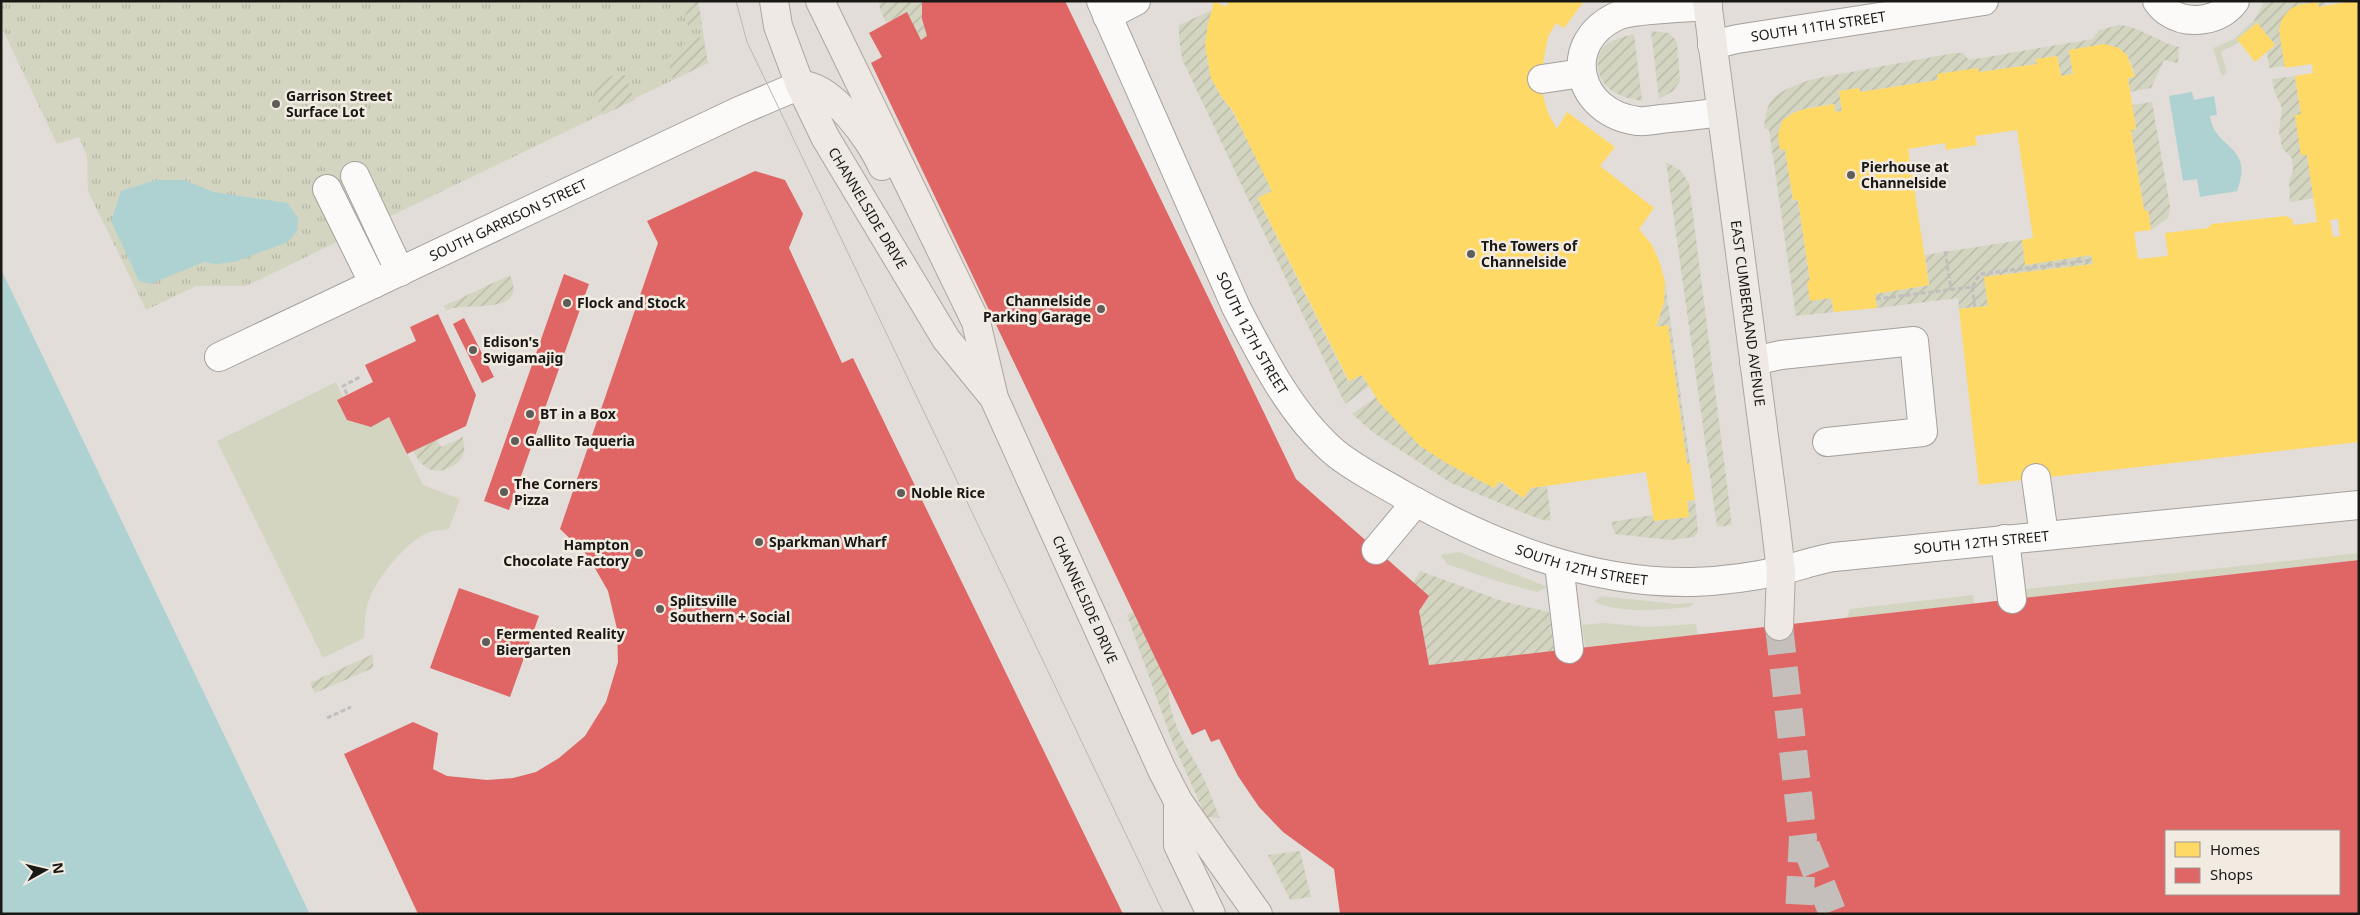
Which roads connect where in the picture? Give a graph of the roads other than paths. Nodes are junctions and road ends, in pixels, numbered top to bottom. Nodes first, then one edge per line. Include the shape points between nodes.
1 (774, 1) edge
2 (820, 1) edge
3 (1136, 1) edge
4 (1984, 1) edge
5 (2157, 1) edge
6 (2235, 1) edge
7 (1708, 4) edge
8 (1104, 9) edge
9 (1712, 45) junction
10 (1582, 73) junction
11 (1542, 79) dead end
12 (800, 85) junction
13 (1721, 112) junction
14 (355, 176) dead end
15 (327, 189) dead end
16 (951, 268) junction
17 (400, 272) junction
18 (374, 284) junction
19 (219, 358) dead end
20 (1754, 361) junction
21 (994, 398) junction
22 (1827, 442) dead end
23 (2036, 478) dead end
24 (1416, 502) junction
25 (2359, 504) edge
26 (2044, 535) junction
27 (2005, 539) junction
28 (1376, 550) dead end
29 (1559, 564) junction
30 (1781, 570) junction
31 (2012, 600) dead end
32 (1779, 626) tunnel mouth
33 (1570, 649) dead end
34 (1178, 800) junction
35 (1211, 914) edge
36 (1258, 914) edge

1 - 12 main road, CHANNELSIDE DRIVE via 778,26
2 - 16 main road, CHANNELSIDE DRIVE
3 - 8 street
4 - 9 street, SOUTH 11TH STREET
5 - 6 street via 2168,12 2189,20 2211,18 2230,8
7 - 9 main road, EAST CUMBERLAND AVENUE
7 - 10 street via 1619,15 1597,28 1583,50
8 - 24 street, SOUTH 12TH STREET via 1236,307 1286,395 1332,450
9 - 13 main road, EAST CUMBERLAND AVENUE
10 - 11 street
10 - 13 street via 1583,82 1597,105 1623,118 1639,122
12 - 16 main road via 821,92 858,125 877,154 903,209
12 - 17 street, SOUTH GARRISON STREET
12 - 21 main road, CHANNELSIDE DRIVE via 843,167 946,339
13 - 20 main road, EAST CUMBERLAND AVENUE
14 - 17 street
15 - 18 street
16 - 21 main road, CHANNELSIDE DRIVE via 976,322
17 - 18 street, SOUTH GARRISON STREET
18 - 19 street, SOUTH GARRISON STREET
20 - 22 street via 1781,355 1914,341 1924,432
20 - 30 main road, EAST CUMBERLAND AVENUE
21 - 34 main road, CHANNELSIDE DRIVE
23 - 26 street
24 - 28 street
24 - 29 street, SOUTH 12TH STREET via 1507,546
25 - 26 street, SOUTH 12TH STREET
26 - 27 street, SOUTH 12TH STREET
27 - 30 street, SOUTH 12TH STREET via 1834,556
27 - 31 street
29 - 30 street, SOUTH 12TH STREET via 1611,576 1692,582 1726,580
29 - 33 street
30 - 32 main road, EAST CUMBERLAND AVENUE
34 - 35 main road, CHANNELSIDE DRIVE via 1178,845
34 - 36 main road, CHANNELSIDE DRIVE

